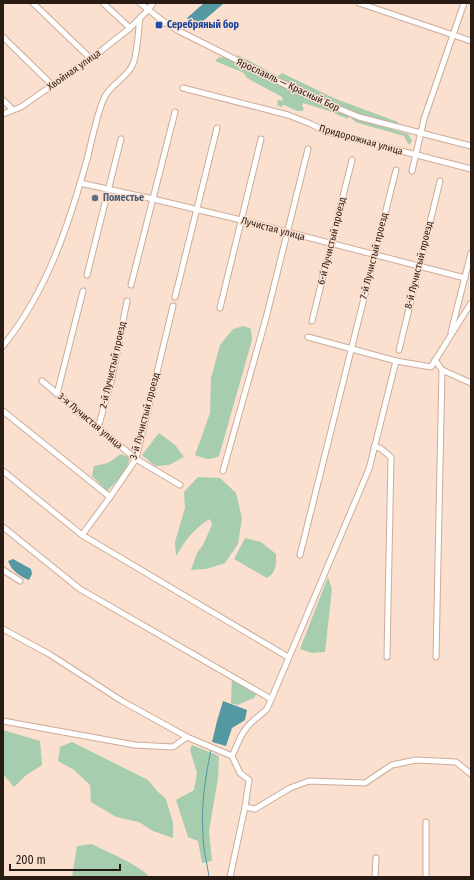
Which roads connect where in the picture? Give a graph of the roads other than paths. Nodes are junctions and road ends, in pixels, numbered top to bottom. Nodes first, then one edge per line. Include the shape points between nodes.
1 (33, 3) edge
2 (103, 3) edge
3 (140, 3) edge
4 (153, 3) edge
5 (359, 3) edge
6 (464, 3) edge
7 (148, 10) junction
8 (140, 18) junction
9 (130, 28) junction
10 (453, 34) junction
11 (3, 37) edge
12 (471, 41) edge
13 (90, 58) junction
14 (52, 85) junction
15 (183, 88) dead end
16 (3, 100) edge
17 (14, 110) junction
18 (175, 112) dead end
19 (3, 114) edge
20 (217, 128) dead end
21 (420, 134) junction
22 (121, 139) dead end
23 (261, 139) dead end
24 (471, 146) edge
25 (308, 149) dead end
26 (415, 156) junction
27 (352, 160) dead end
28 (471, 169) edge
29 (396, 170) dead end
30 (412, 171) dead end
31 (440, 181) dead end
32 (80, 183) junction
33 (109, 189) junction
34 (153, 199) junction
35 (198, 210) junction
36 (242, 220) junction
37 (287, 232) junction
38 (332, 244) junction
39 (471, 253) edge
40 (375, 255) junction
41 (418, 266) junction
42 (87, 275) dead end
43 (465, 278) junction
44 (131, 285) dead end
45 (83, 291) dead end
46 (175, 297) dead end
47 (127, 301) dead end
48 (471, 303) edge
49 (173, 306) dead end
50 (220, 308) dead end
51 (312, 321) dead end
52 (308, 337) dead end
53 (449, 337) junction
54 (3, 346) edge
55 (351, 350) junction
56 (399, 350) dead end
57 (435, 360) junction
58 (396, 361) junction
59 (442, 370) junction
60 (42, 381) dead end
61 (471, 383) edge
62 (57, 394) junction
63 (3, 411) edge
64 (98, 428) junction
65 (374, 447) junction
66 (136, 459) junction
67 (3, 471) edge
68 (223, 471) dead end
69 (180, 485) dead end
70 (110, 497) junction
71 (3, 527) edge
72 (82, 535) junction
73 (300, 555) dead end
74 (3, 570) edge
75 (20, 581) dead end
76 (3, 629) edge
77 (288, 657) junction
78 (387, 657) dead end
79 (436, 657) dead end
80 (270, 699) junction
81 (3, 721) edge
82 (187, 737) junction
83 (232, 756) junction
84 (471, 774) edge
85 (245, 806) junction
86 (426, 822) dead end
87 (376, 858) dead end
88 (230, 877) edge
89 (375, 877) edge
90 (426, 877) edge

1 - 13 street
2 - 9 street
3 - 7 street, Ярославль — Красный Бор
4 - 7 street, Хвойная улица
5 - 10 street
6 - 10 street
7 - 8 street, Хвойная улица
7 - 21 street, Ярославль — Красный Бор via 181,32 306,95 359,117
8 - 9 street, Хвойная улица
8 - 32 street via 132,66 105,95
9 - 13 street, Хвойная улица
10 - 12 street
10 - 21 street
11 - 14 street
13 - 14 street, Хвойная улица
14 - 17 street, Хвойная улица
15 - 26 street, Придорожная улица via 288,115 324,131
16 - 17 street
17 - 19 street, Хвойная улица
18 - 34 street
20 - 35 street
21 - 24 street, Ярославль — Красный Бор
21 - 26 street
22 - 33 street
23 - 36 street
25 - 37 street
26 - 28 street, Придорожная улица
26 - 30 street
27 - 38 street, 6-й Лучистый проезд
29 - 40 street, 7-й Лучистый проезд
31 - 41 street, 8-й Лучистый проезд
32 - 33 street, Лучистая улица
32 - 54 street via 61,244 51,266 19,326
33 - 34 street, Лучистая улица
33 - 42 street
34 - 35 street, Лучистая улица
34 - 44 street
35 - 36 street, Лучистая улица
35 - 46 street
36 - 37 street, Лучистая улица
36 - 50 street
37 - 38 street, Лучистая улица
37 - 68 street
38 - 40 street, Лучистая улица
38 - 51 street, 6-й Лучистый проезд
39 - 43 street
40 - 41 street, Лучистая улица
40 - 55 street, 7-й Лучистый проезд
41 - 43 street, Лучистая улица
41 - 56 street, 8-й Лучистый проезд
43 - 53 street
45 - 62 street
47 - 64 street, 2-й Лучистый проезд via 112,378
48 - 53 street
49 - 66 street, 3-й Лучистый проезд
52 - 55 street
53 - 57 street
55 - 58 street
55 - 73 street, 7-й Лучистый проезд
57 - 58 street via 431,367
57 - 59 street
58 - 65 street
59 - 61 street
59 - 79 street
60 - 62 street, 3-я Лучистая улица
62 - 64 street, 3-я Лучистая улица
63 - 70 street
64 - 66 street, 3-я Лучистая улица
65 - 77 street via 369,469
65 - 78 street via 380,448 391,457
66 - 69 street, 3-я Лучистая улица
66 - 70 street, 3-й Лучистый проезд
67 - 72 street
70 - 72 street, 3-й Лучистый проезд
71 - 80 street via 80,589
72 - 77 street
74 - 75 street
76 - 82 street
77 - 80 street
80 - 83 street via 267,709 251,722 243,733
81 - 82 street via 156,747 173,747
82 - 83 street
83 - 85 street via 240,773 249,780
84 - 85 street via 456,762 416,760 392,765 365,783 309,781 290,788 255,809
85 - 88 street
86 - 90 street
87 - 89 street

